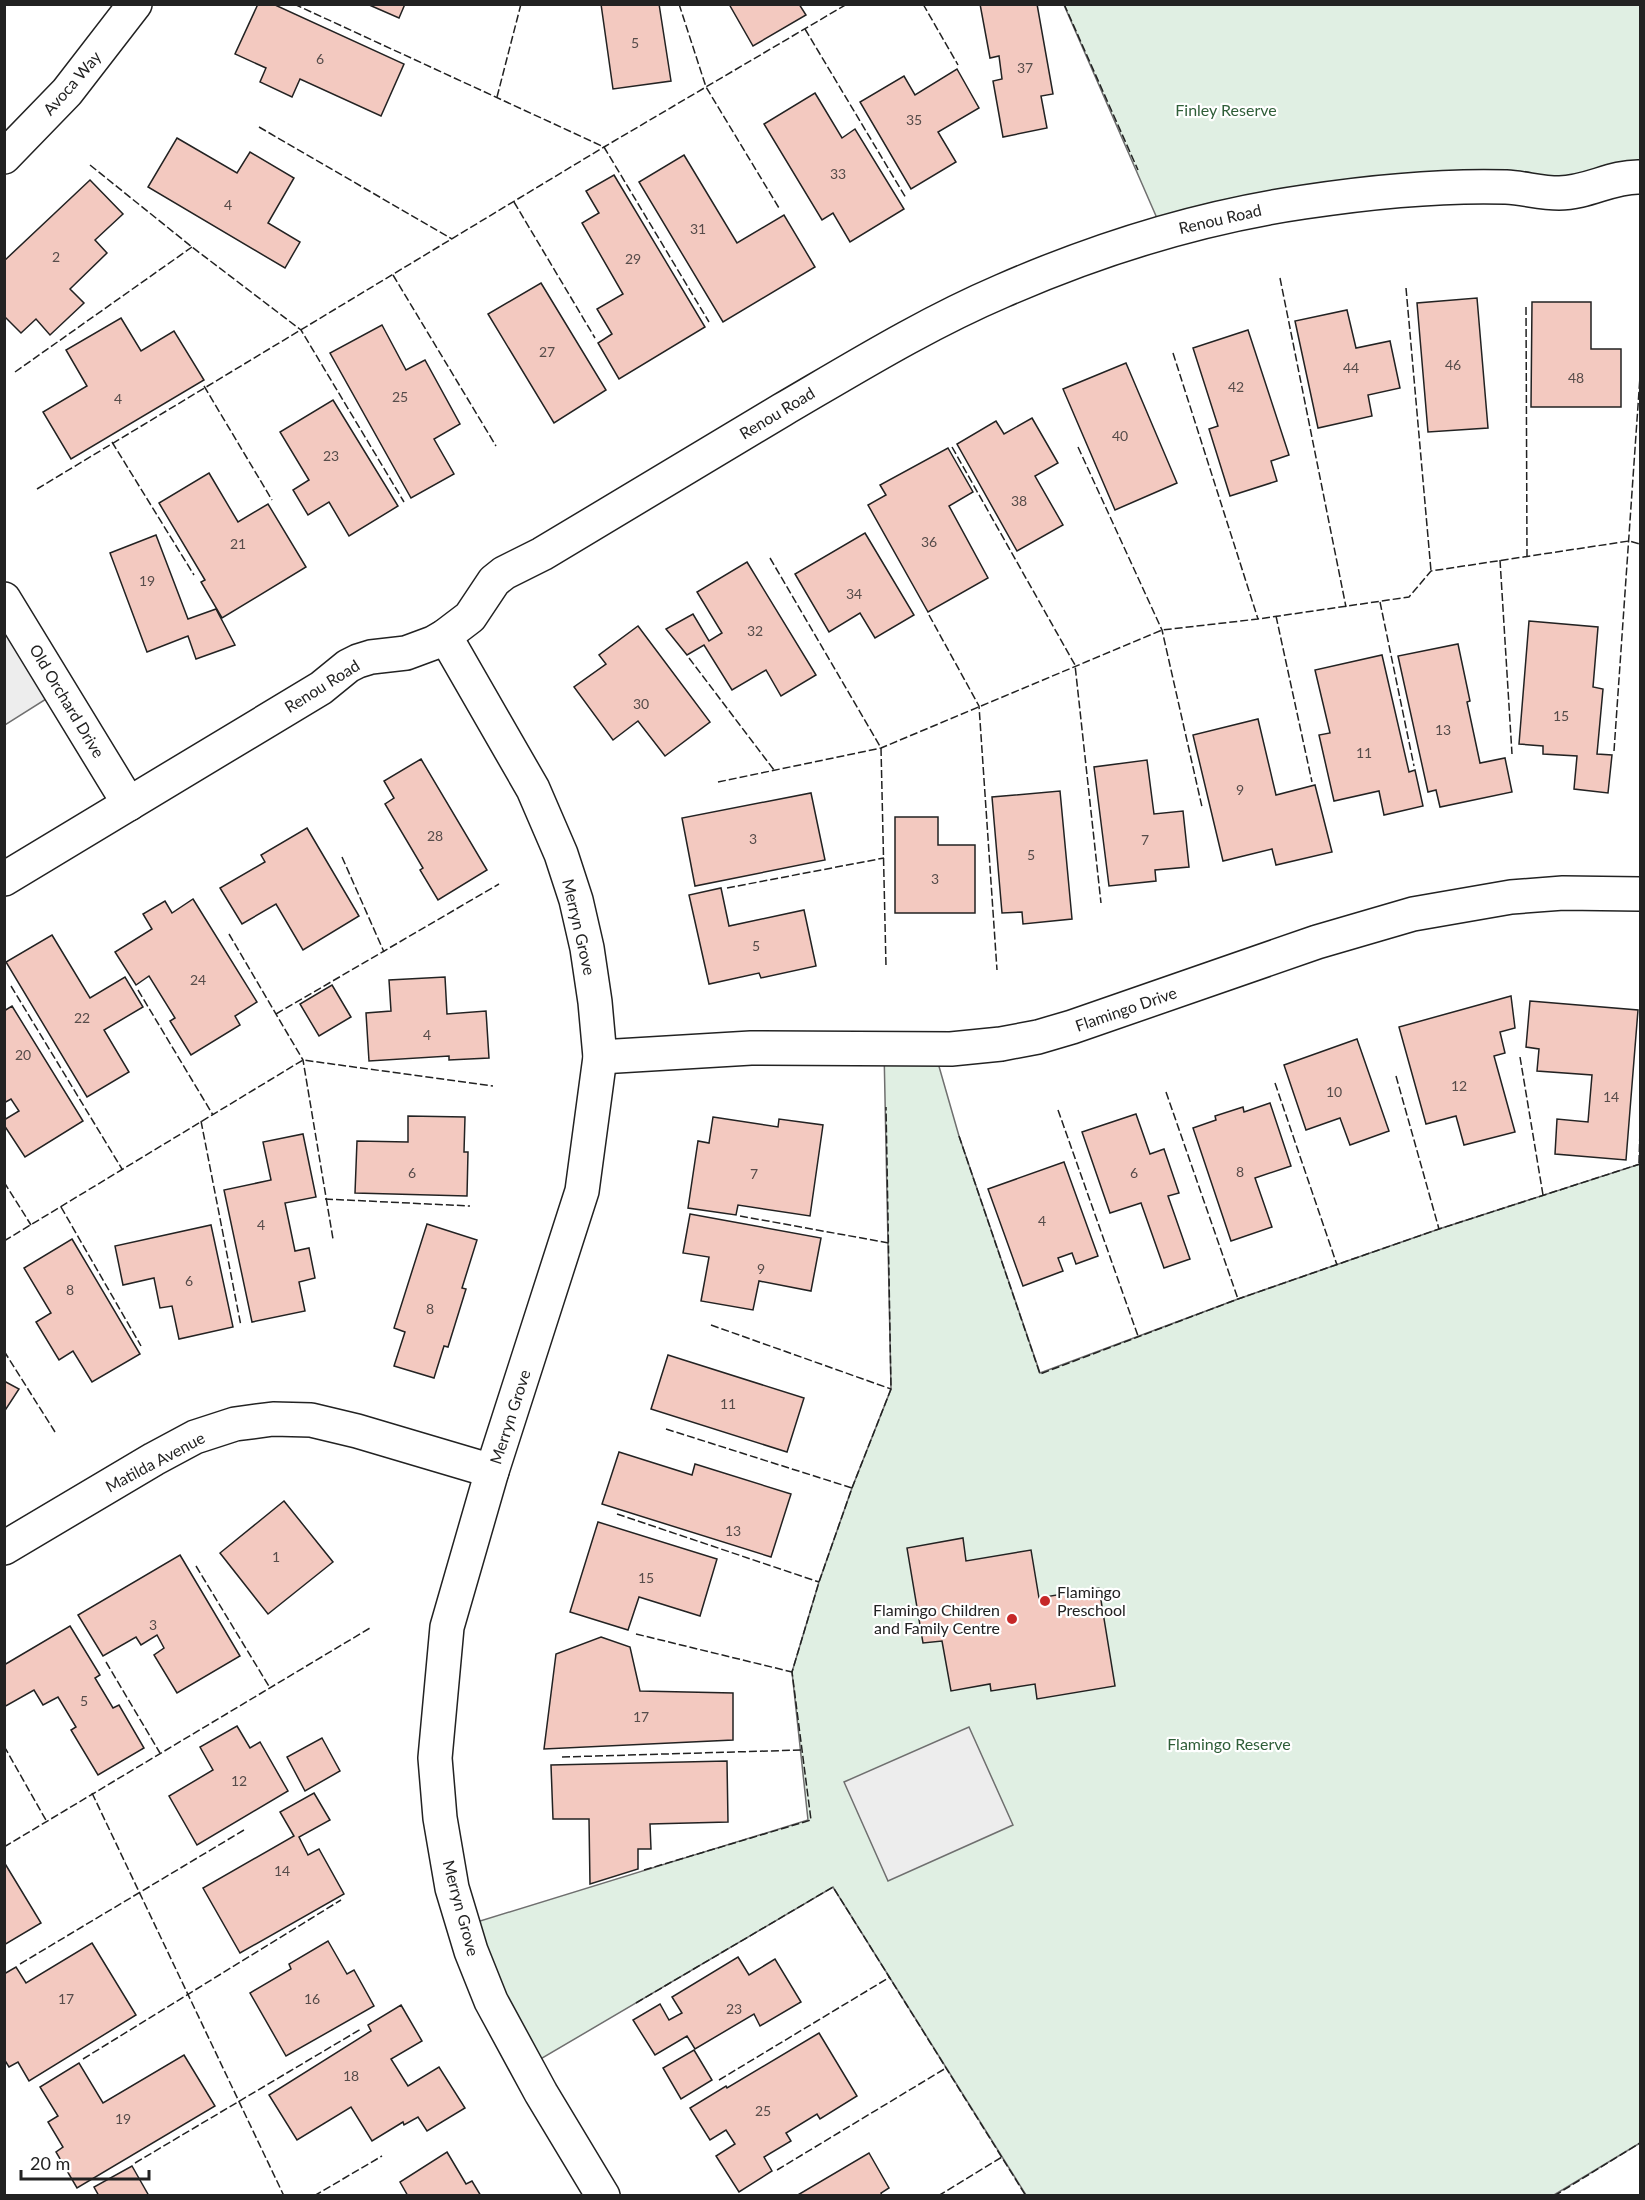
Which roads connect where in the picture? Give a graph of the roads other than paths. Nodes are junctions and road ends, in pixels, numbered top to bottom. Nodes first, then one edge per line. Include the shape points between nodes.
1 (135, 4) edge
2 (4, 157) edge
3 (1641, 177) edge
4 (4, 599) edge
5 (445, 636) junction
6 (129, 804) junction
7 (4, 879) edge
8 (1641, 894) edge
9 (600, 1057) junction
10 (492, 1471) junction
11 (4, 1548) edge
12 (603, 2196) edge

1 - 2 street, Avoca Way via 67,93
3 - 5 street, Renou Road via 1621,178 1564,193 1507,187 1443,188 1303,202 1163,232 1077,261 938,321 504,573 487,590 470,617
4 - 6 street, Old Orchard Drive
5 - 6 street, Renou Road via 406,653 371,657 348,666 321,688
5 - 9 street, Merryn Grove via 533,789 561,854 587,948
6 - 7 street, Renou Road
8 - 9 street, Flamingo Drive via 1511,897 1413,914 1317,942 1072,1028 1001,1044 951,1049 751,1048
9 - 10 street, Merryn Grove via 582,1191
10 - 11 street, Matilda Avenue via 311,1420 235,1424 195,1437 154,1458
10 - 12 street, Merryn Grove via 447,1627 435,1758 440,1818 452,1888 491,2001

